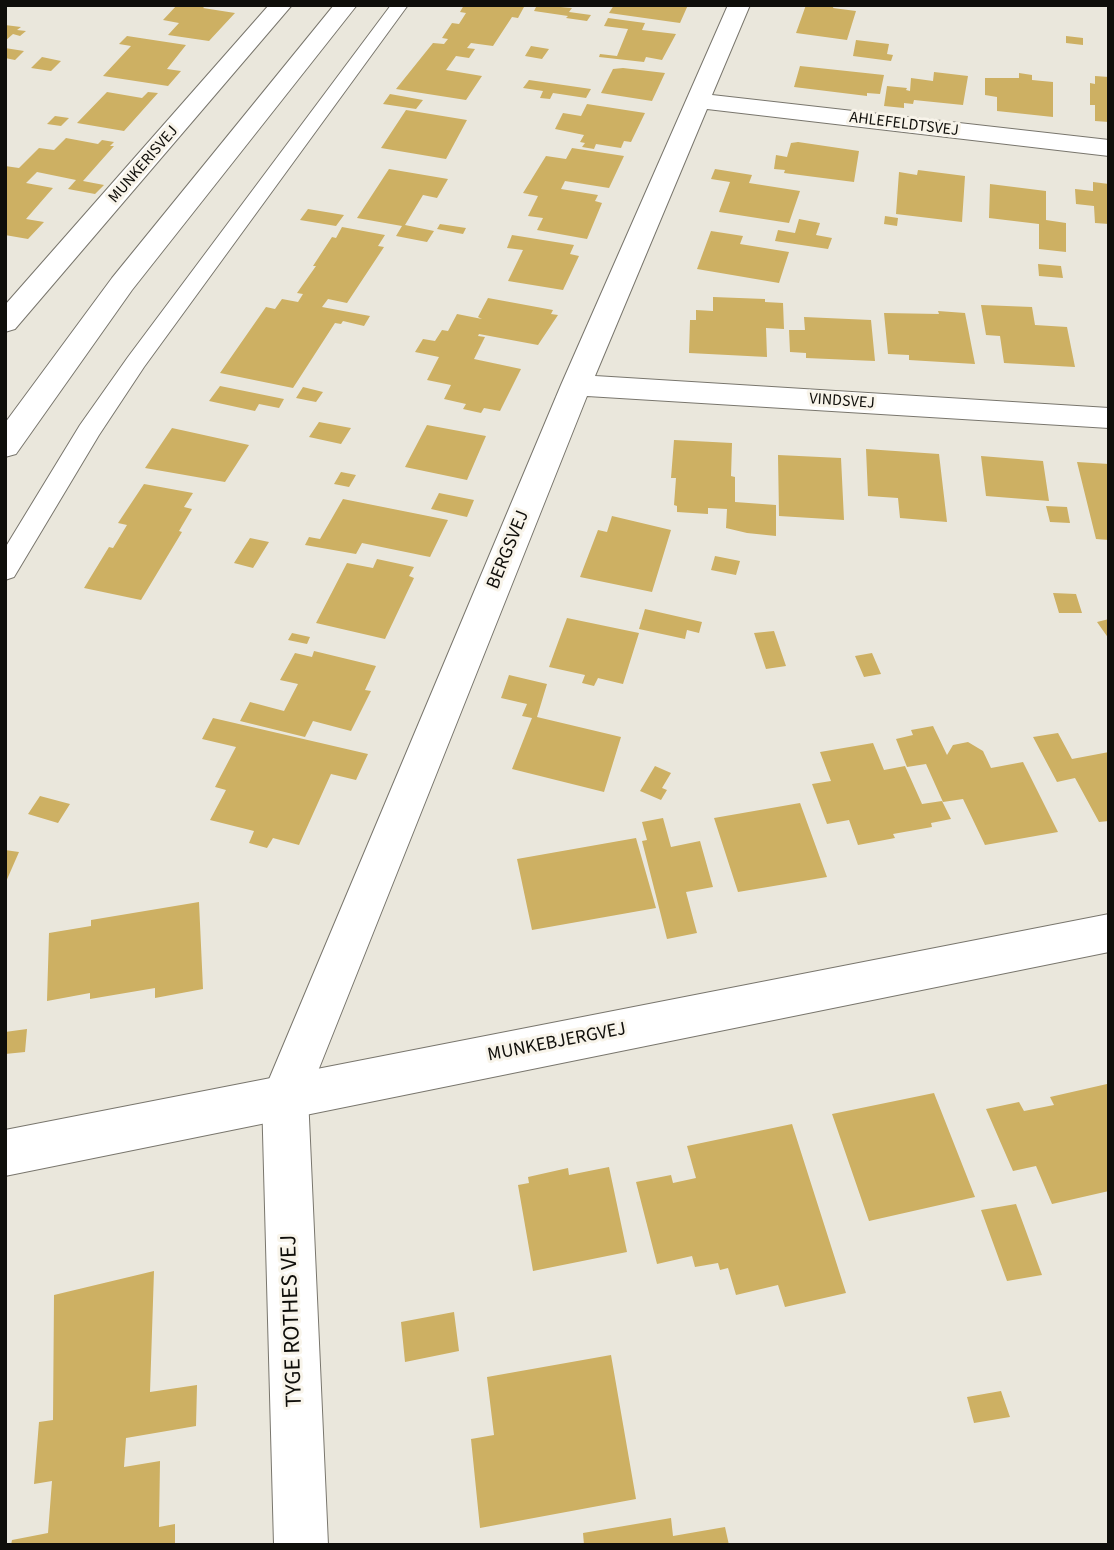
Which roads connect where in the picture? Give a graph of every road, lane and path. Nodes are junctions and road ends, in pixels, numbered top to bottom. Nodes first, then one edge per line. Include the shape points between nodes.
1 (281, 5) edge
2 (346, 5) edge
3 (400, 5) edge
4 (739, 5) edge
5 (699, 101) junction
6 (1109, 148) edge
7 (122, 284) junction
8 (5, 323) edge
9 (576, 385) junction
10 (5, 405) edge
11 (1109, 418) edge
12 (5, 446) edge
13 (5, 569) edge
14 (1109, 933) edge
15 (285, 1097) junction
16 (5, 1153) edge
17 (301, 1545) edge

1 - 8 street, MUNKERISVEJ
2 - 7 street
3 - 13 lane via 136,362
4 - 5 street, BERGSVEJ
5 - 6 street, AHLEFELDTSVEJ
5 - 9 street, BERGSVEJ
7 - 10 street
7 - 12 street
9 - 11 street, VINDSVEJ
9 - 15 street, BERGSVEJ
14 - 15 street, MUNKEBJERGVEJ
15 - 16 street, MUNKEBJERGVEJ
15 - 17 street, TYGE ROTHES VEJ

